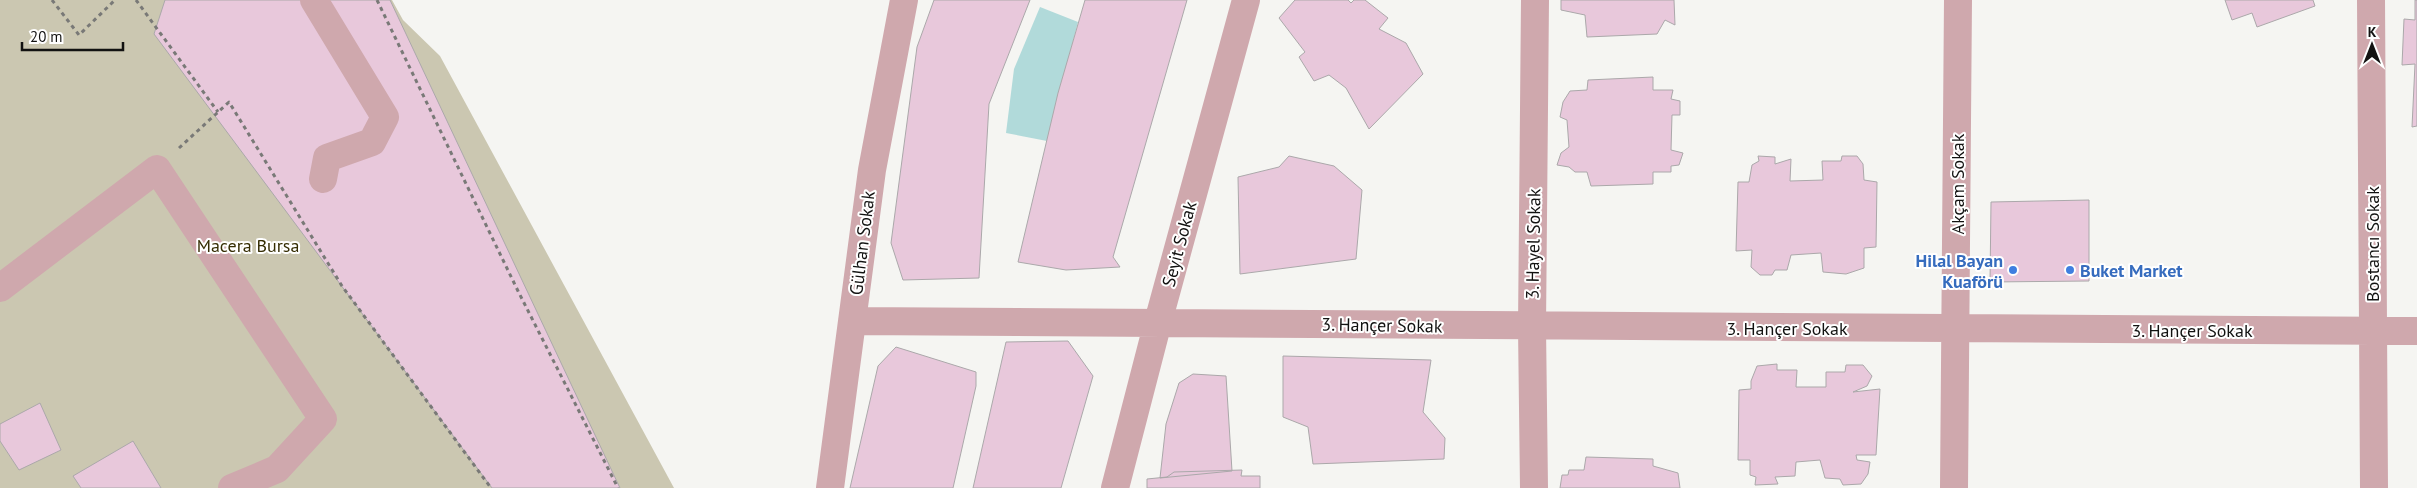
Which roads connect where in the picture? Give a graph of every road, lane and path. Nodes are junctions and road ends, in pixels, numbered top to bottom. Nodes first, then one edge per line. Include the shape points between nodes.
1 (52, 0) edge
2 (116, 0) edge
3 (136, 0) edge
4 (314, 0) edge
5 (377, 0) edge
6 (904, 0) edge
7 (1246, 0) edge
8 (1535, 0) edge
9 (1958, 0) edge
10 (2371, 0) edge
11 (218, 112) junction
12 (157, 168) junction
13 (323, 179) dead end
14 (0, 288) edge
15 (852, 321) junction
16 (1158, 322) junction
17 (1532, 327) junction
18 (1956, 329) junction
19 (2373, 331) junction
20 (2417, 331) edge
21 (232, 488) edge
22 (491, 488) edge
23 (618, 488) edge
24 (830, 488) edge
25 (1115, 488) edge
26 (1534, 488) edge
27 (1954, 488) edge
28 (2374, 488) edge

1 - 2 path via 79,35
3 - 11 path
4 - 13 street via 385,117 372,142 327,158
5 - 23 path
6 - 15 street, Gülhan Sokak via 872,170
7 - 16 street, Seyit Sokak
8 - 17 street, 3. Hayel Sokak
9 - 18 street, Akçam Sokak
10 - 19 street, Bostancı Sokak
11 - 12 path
11 - 22 path via 229,102 342,286
12 - 14 street
12 - 21 street via 323,419 276,469
15 - 16 street, 3. Hançer Sokak
15 - 24 street, Gülhan Sokak
16 - 17 street, 3. Hançer Sokak
16 - 25 street, Seyit Sokak
17 - 18 street, 3. Hançer Sokak
17 - 26 street, 3. Hayel Sokak
18 - 19 street, 3. Hançer Sokak
18 - 27 street, Akçam Sokak
19 - 20 street, 3. Hançer Sokak
19 - 28 street, Bostancı Sokak

